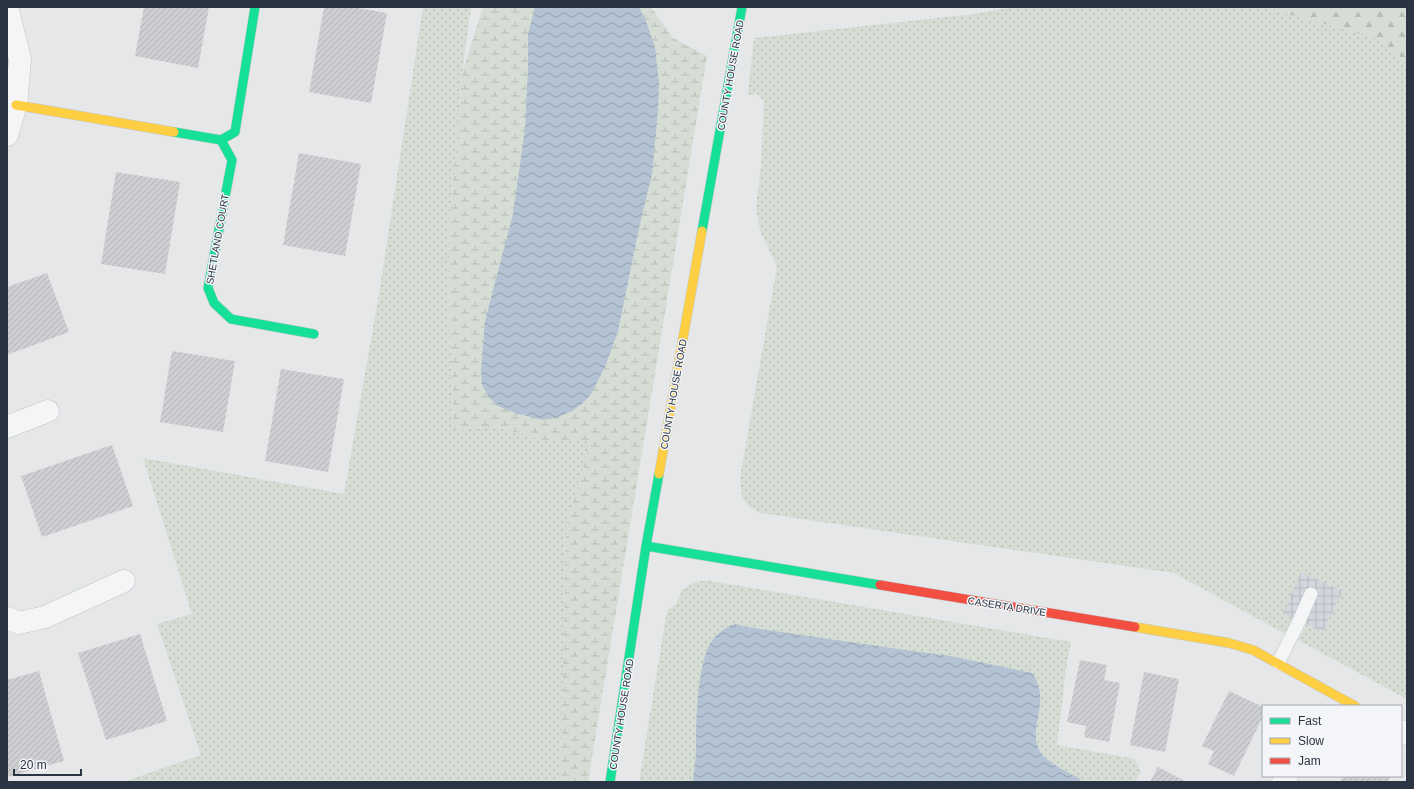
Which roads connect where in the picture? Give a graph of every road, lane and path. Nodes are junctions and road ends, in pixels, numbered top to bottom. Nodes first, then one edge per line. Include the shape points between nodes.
1 (7, 7) edge
2 (254, 7) edge
3 (742, 7) edge
4 (16, 105) junction
5 (7, 135) edge
6 (221, 140) junction
7 (314, 334) dead end
8 (48, 411) dead end
9 (7, 427) edge
10 (646, 546) junction
11 (124, 581) dead end
12 (1311, 594) dead end
13 (7, 618) edge
14 (1278, 663) junction
15 (1328, 700) edge
16 (1350, 705) edge
17 (610, 782) edge

1 - 4 street via 20,59
2 - 6 street via 236,132
3 - 10 street, COUNTY HOUSE ROAD
4 - 5 street
4 - 6 street
6 - 7 street, SHETLAND COURT via 232,160 208,288 214,303 231,319
8 - 9 street
10 - 14 street, CASERTA DRIVE via 1215,640 1246,647
10 - 17 street, COUNTY HOUSE ROAD
11 - 13 street via 45,617 19,624
12 - 14 lane
14 - 15 street, CASERTA DRIVE
15 - 16 street, CASERTA DRIVE

